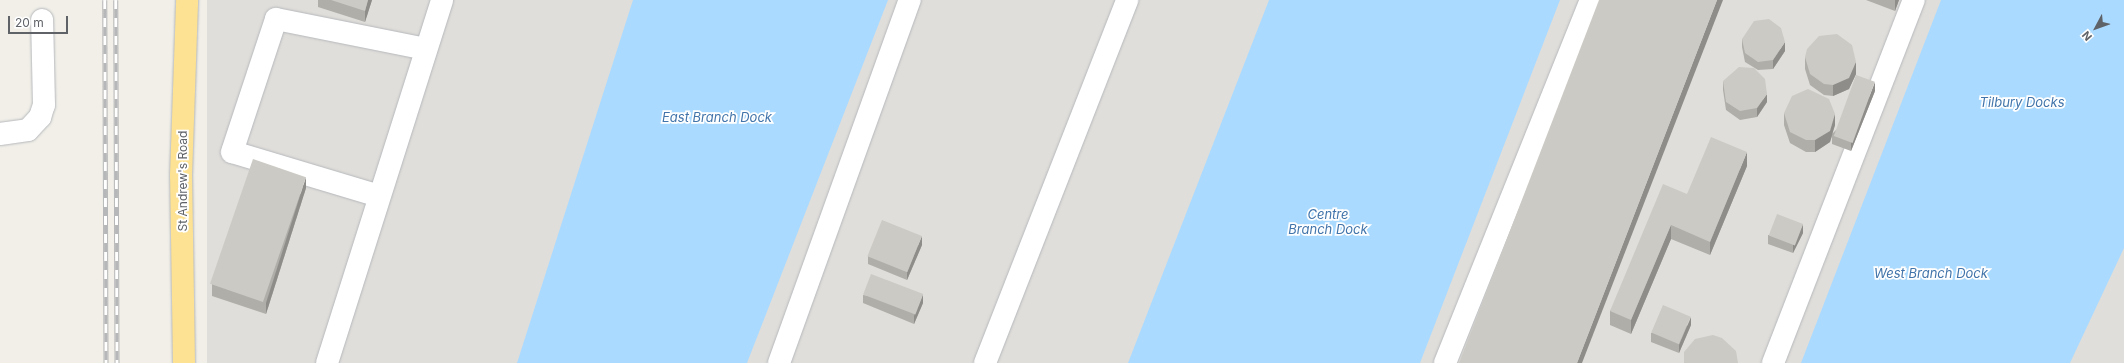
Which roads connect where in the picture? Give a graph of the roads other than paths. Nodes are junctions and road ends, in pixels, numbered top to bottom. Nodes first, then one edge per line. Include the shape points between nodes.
1 (187, 0) edge
2 (442, 0) edge
3 (910, 0) edge
4 (1127, 0) edge
5 (1591, 0) edge
6 (1914, 0) edge
7 (42, 20) dead end
8 (426, 49) junction
9 (0, 134) edge
10 (379, 196) junction
11 (184, 363) edge
12 (327, 363) edge
13 (779, 363) edge
14 (985, 363) edge
15 (1445, 363) edge
16 (1773, 363) edge

1 - 11 highway, St Andrew's Road via 181,176
2 - 8 street
3 - 13 street
4 - 14 street
5 - 15 street
6 - 16 street
7 - 9 street via 44,105 40,117 28,130
8 - 10 street
8 - 10 street via 276,19 232,152
10 - 12 street

